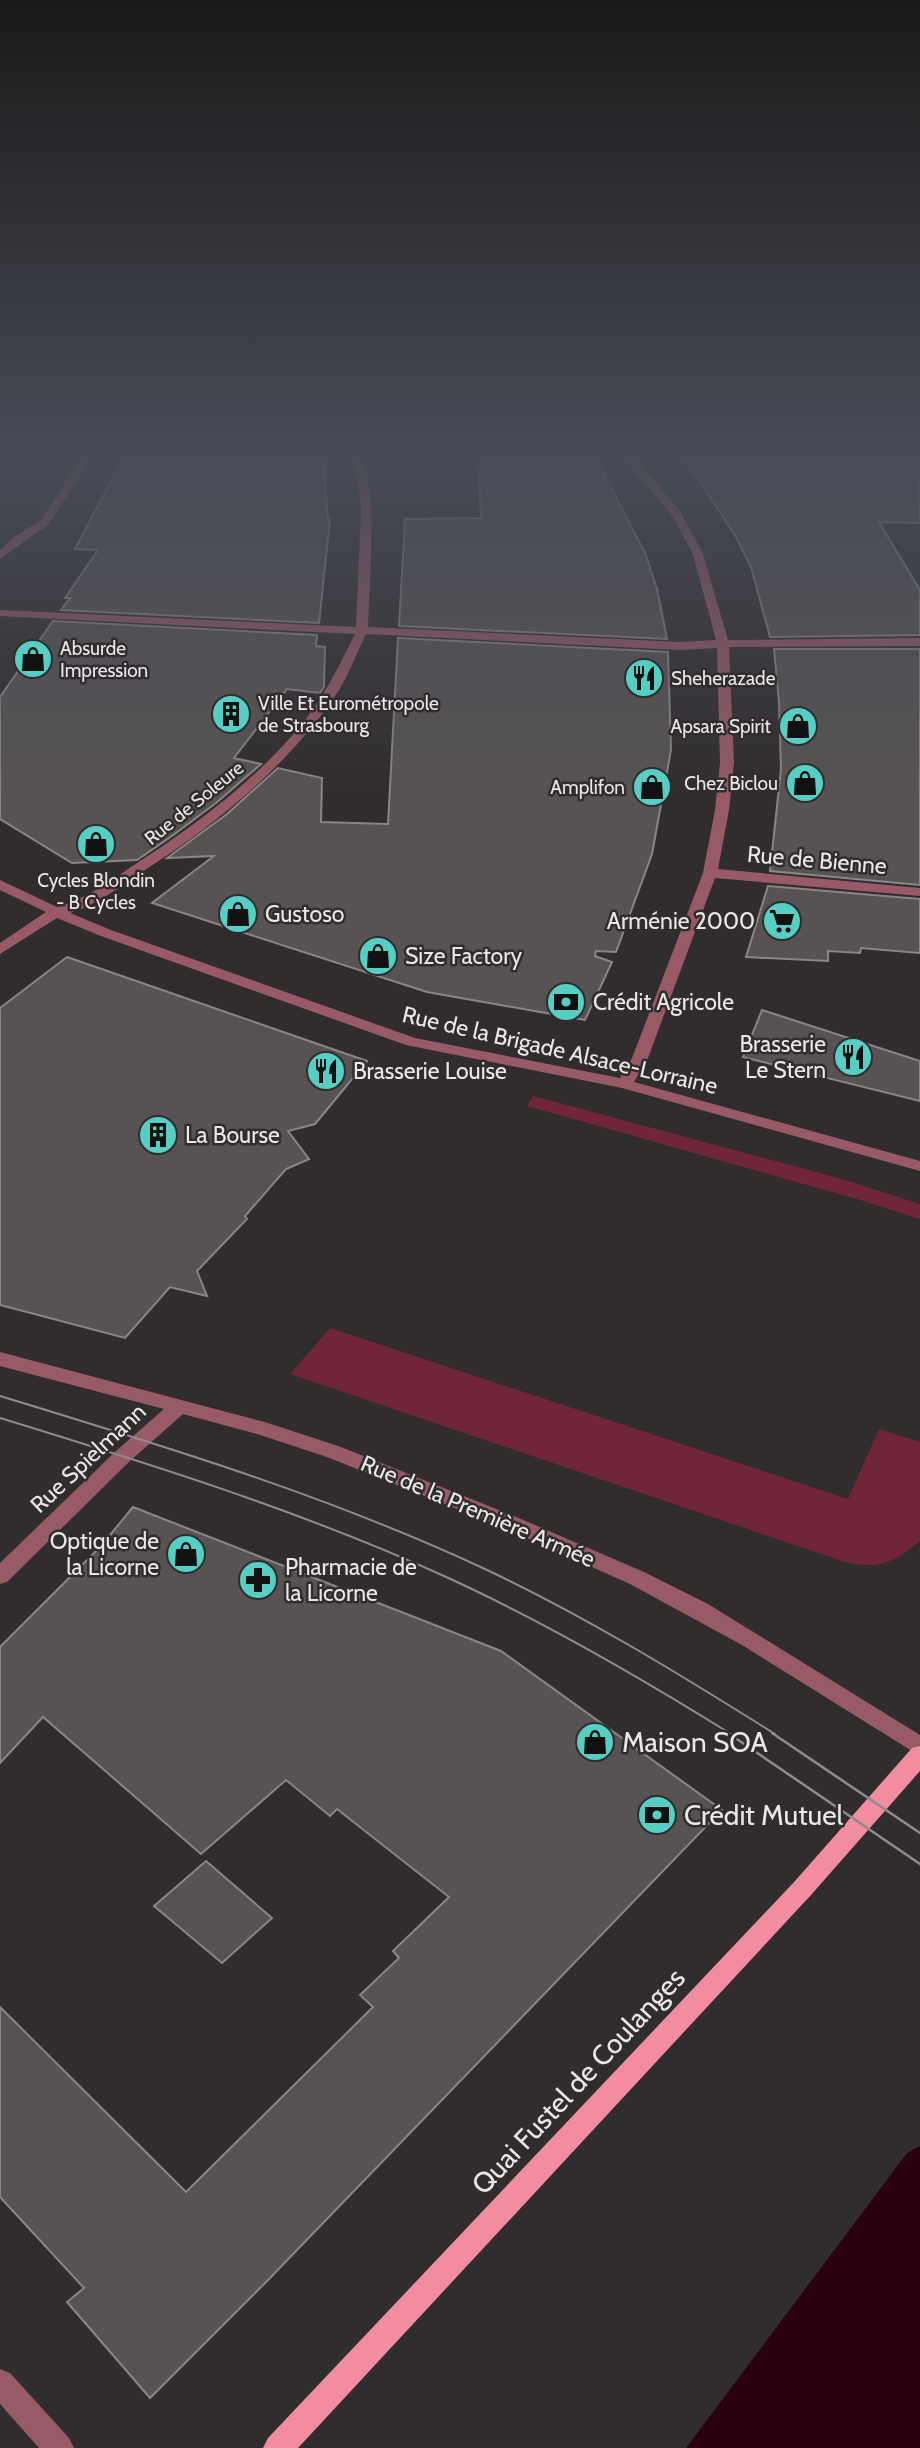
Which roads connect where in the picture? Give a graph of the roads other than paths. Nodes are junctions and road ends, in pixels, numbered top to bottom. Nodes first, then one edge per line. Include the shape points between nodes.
1 (364, 567) edge
2 (702, 567) edge
3 (0, 613) edge
4 (362, 631) junction
5 (920, 642) edge
6 (723, 643) junction
7 (710, 873) junction
8 (0, 884) edge
9 (920, 892) edge
10 (56, 912) junction
11 (0, 950) edge
12 (625, 1084) junction
13 (920, 1166) edge
14 (0, 1359) edge
15 (180, 1406) junction
16 (0, 1576) edge
17 (920, 1747) edge
18 (920, 1755) edge
19 (0, 2383) edge
20 (59, 2448) edge
21 (278, 2448) edge

1 - 4 street, Rue de Soleure
2 - 6 street
3 - 4 street
4 - 6 street via 680,646
4 - 10 street, Rue de Soleure via 331,694 271,765 187,837 80,904
5 - 6 street
6 - 7 street via 727,762
7 - 9 street, Rue de Bienne
7 - 12 street via 640,1058
8 - 10 street, Rue de la Brigade Alsace-Lorraine
10 - 11 street, Rue de Soleure
10 - 12 street, Rue de la Brigade Alsace-Lorraine via 412,1042
12 - 13 street, Rue de la Brigade Alsace-Lorraine
14 - 15 street, Rue de la Première Armée
15 - 16 street, Rue Spielmann
15 - 17 street, Rue de la Première Armée via 360,1462 637,1578 750,1639
18 - 21 main road, Quai Fustel de Coulanges via 803,1888
19 - 20 street

